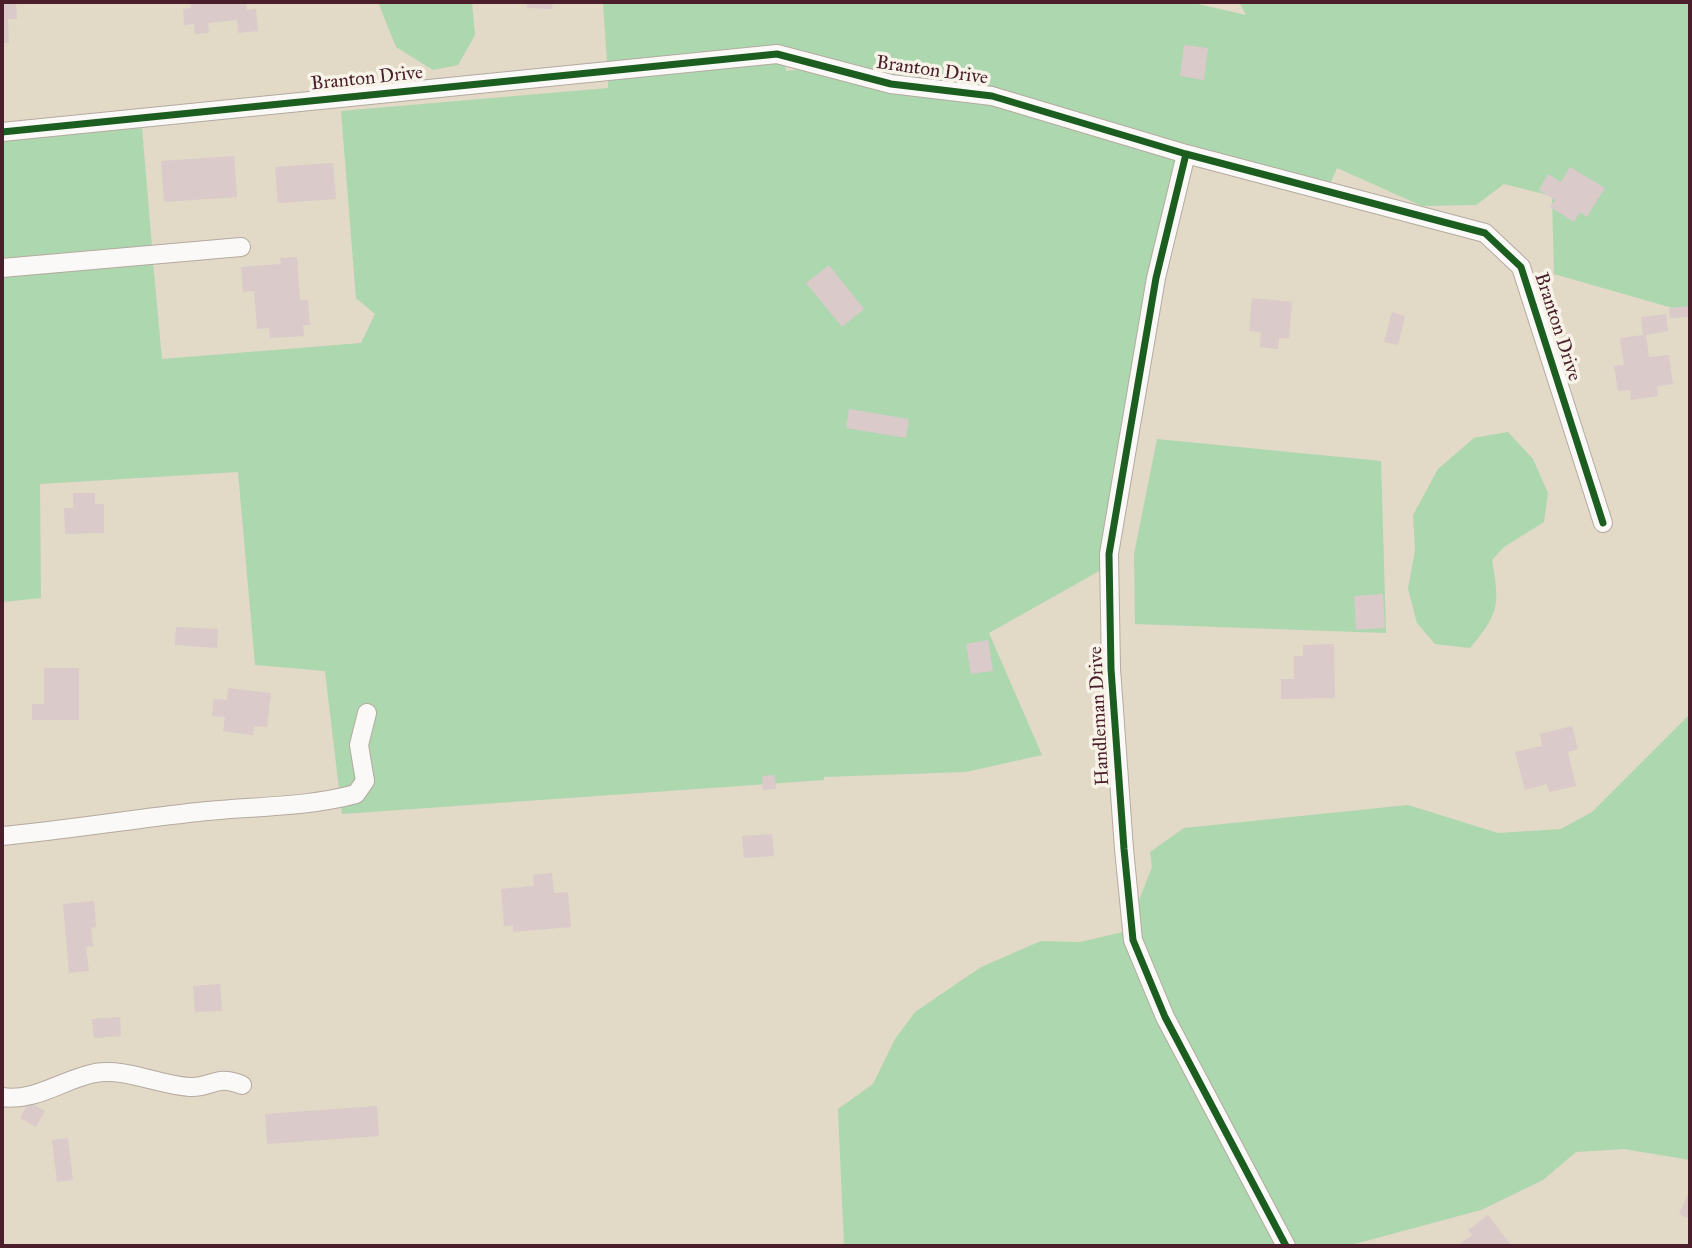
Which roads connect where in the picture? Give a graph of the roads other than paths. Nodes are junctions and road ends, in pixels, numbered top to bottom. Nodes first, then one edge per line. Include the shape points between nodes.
1 (2, 132) edge
2 (1186, 154) junction
3 (241, 247) dead end
4 (2, 268) edge
5 (1603, 523) dead end
6 (367, 713) dead end
7 (2, 836) edge
8 (242, 1085) dead end
9 (2, 1097) edge
10 (1286, 1246) edge

1 - 2 street, Branton Drive via 777,54 891,85 992,96
2 - 5 street, Branton Drive via 1485,233 1521,267
2 - 10 street, Handleman Drive via 1156,278 1109,554 1111,669 1124,849 1133,940 1143,966 1165,1017
3 - 4 street
6 - 7 street via 359,745 365,781 356,794 290,807 197,812
8 - 9 street via 226,1079 193,1087 116,1072 93,1074 27,1096

